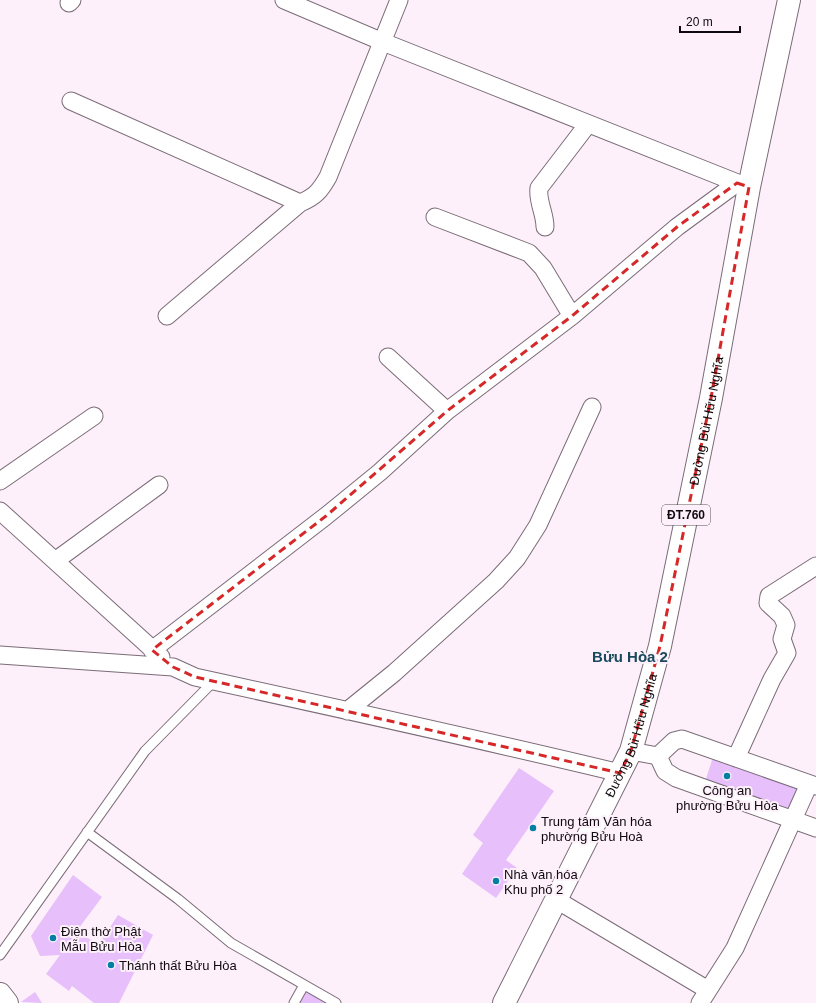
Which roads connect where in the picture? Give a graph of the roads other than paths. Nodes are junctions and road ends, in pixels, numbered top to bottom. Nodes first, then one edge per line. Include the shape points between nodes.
1 (284, 0) edge
2 (399, 0) edge
3 (789, 0) edge
4 (383, 42) junction
5 (71, 101) dead end
6 (588, 124) junction
7 (743, 185) junction
8 (300, 203) junction
9 (435, 217) dead end
10 (545, 227) dead end
11 (167, 316) dead end
12 (572, 316) junction
13 (388, 357) dead end
14 (592, 407) dead end
15 (447, 410) junction
16 (94, 416) dead end
17 (0, 481) edge
18 (159, 485) dead end
19 (0, 511) edge
20 (55, 561) junction
21 (816, 566) edge
22 (152, 650) junction
23 (0, 655) edge
24 (173, 667) junction
25 (214, 681) junction
26 (347, 712) junction
27 (631, 751) junction
28 (658, 756) junction
29 (736, 758) junction
30 (620, 773) junction
31 (812, 785) edge
32 (793, 821) junction
33 (816, 828) edge
34 (87, 832) junction
35 (555, 899) junction
36 (0, 955) edge
37 (304, 985) junction
38 (0, 994) edge
39 (704, 997) edge
40 (8, 1003) edge
41 (294, 1003) edge
42 (336, 1003) edge
43 (504, 1003) edge

1 - 4 street
2 - 4 street
3 - 7 main road, Đường Bùi Hữu Nghĩa / ĐT.760
4 - 6 street
4 - 8 street via 328,177 319,193
5 - 8 street
6 - 7 street
6 - 10 street via 539,188 538,195
7 - 12 street via 677,227
7 - 27 main road, Đường Bùi Hữu Nghĩa / ĐT.760 via 711,398 660,646
8 - 11 street
9 - 12 street via 529,253 543,268
12 - 15 street
13 - 15 street
14 - 26 street via 538,525 517,558 496,581
15 - 22 street via 380,472
16 - 17 street
18 - 20 street
19 - 20 street
20 - 22 street
21 - 29 street via 772,593 768,599 768,604 782,616 786,625 782,639 787,653 772,679
22 - 24 street
23 - 24 street
24 - 25 street via 195,677
25 - 26 street
25 - 34 lane via 145,751
26 - 30 street via 391,718
27 - 28 street
27 - 30 main road, Đường Bùi Hữu Nghĩa / ĐT.760
28 - 29 street via 674,741 682,739
28 - 32 street via 665,771 676,778
29 - 31 street
30 - 35 main road, Đường Bùi Hữu Nghĩa / ĐT.760
31 - 32 street
32 - 33 street
32 - 39 street via 735,948
34 - 36 lane
34 - 37 lane via 178,899 231,943
35 - 39 street
35 - 43 main road, Đường Bùi Hữu Nghĩa / ĐT.760
37 - 41 lane
37 - 42 lane
38 - 40 main road

